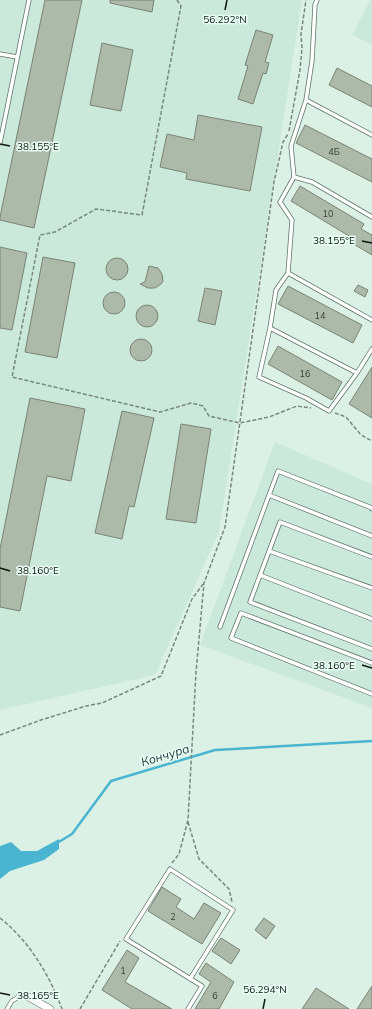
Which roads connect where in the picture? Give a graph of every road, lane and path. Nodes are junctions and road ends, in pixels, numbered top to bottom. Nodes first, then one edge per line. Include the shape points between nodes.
1 (29, 0) edge
2 (177, 0) edge
3 (306, 0) edge
4 (317, 0) edge
5 (0, 54) edge
6 (17, 57) junction
7 (306, 100) junction
8 (372, 135) edge
9 (0, 143) edge
10 (294, 177) junction
11 (372, 217) edge
12 (288, 273) junction
13 (372, 320) edge
14 (270, 328) junction
15 (372, 349) edge
16 (357, 373) junction
17 (329, 411) junction
18 (240, 423) junction
19 (372, 441) edge
20 (269, 495) junction
21 (372, 509) edge
22 (372, 536) edge
23 (270, 551) junction
24 (372, 557) edge
25 (260, 575) junction
26 (204, 583) junction
27 (372, 588) edge
28 (372, 618) edge
29 (220, 627) dead end
30 (372, 649) edge
31 (372, 663) edge
32 (372, 694) edge
33 (0, 735) edge
34 (233, 910) junction
35 (0, 918) edge
36 (190, 979) junction
37 (20, 996) joint
38 (7, 1009) edge
39 (50, 1009) edge
40 (62, 1009) edge
41 (188, 1009) edge

1 - 6 lane
2 - 18 path via 180,6 142,215 96,209 55,232 40,235 12,377 160,412 191,403 203,406 209,416
3 - 18 path via 301,34 300,70 288,132 283,142 274,182
4 - 7 lane
5 - 6 lane
6 - 9 lane
7 - 8 lane
7 - 10 lane via 291,146
10 - 11 lane via 312,182
10 - 12 lane via 280,202 292,220
12 - 13 lane
12 - 14 lane via 276,290
14 - 16 lane
14 - 17 lane via 259,377
15 - 16 lane
16 - 17 lane
17 - 18 path via 297,406 269,417
17 - 19 path via 346,417 361,435
18 - 26 path via 225,527
20 - 21 lane via 278,470
20 - 22 lane
20 - 29 lane
23 - 24 lane via 280,522
23 - 25 lane
23 - 27 lane
25 - 28 lane
25 - 30 lane via 250,602
26 - 33 path via 192,599 161,676 102,703 41,720
26 - 34 path via 188,820 199,859 229,889
31 - 32 lane via 241,613 231,638
34 - 36 lane
34 - 36 lane via 170,869 126,938
35 - 40 path via 36,956
36 - 41 lane via 202,986
37 - 38 lane via 12,1001
37 - 39 street via 27,996

